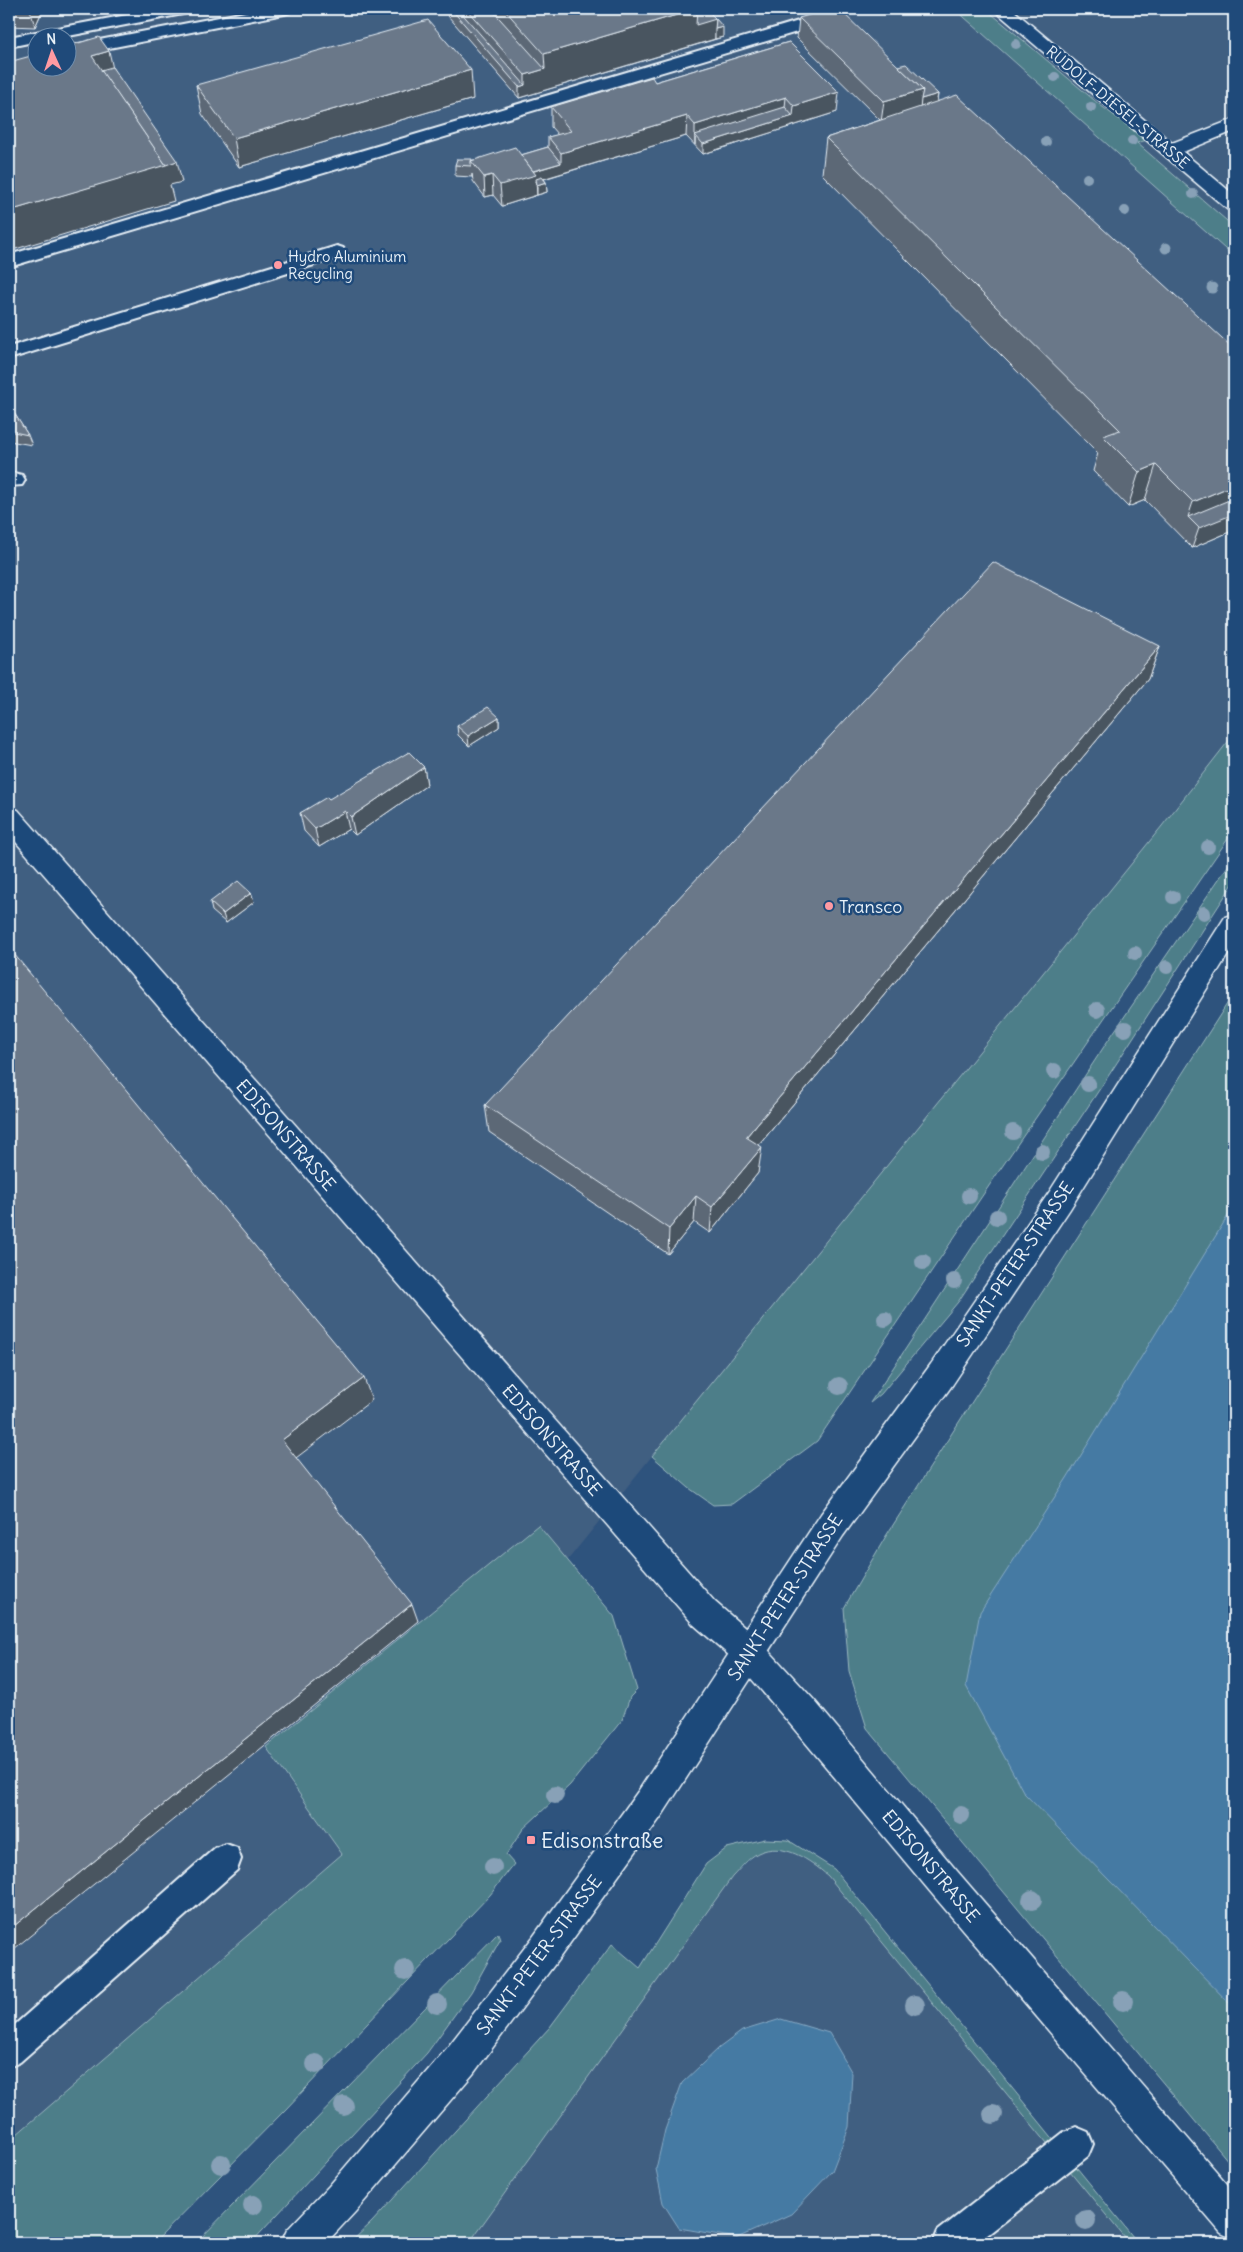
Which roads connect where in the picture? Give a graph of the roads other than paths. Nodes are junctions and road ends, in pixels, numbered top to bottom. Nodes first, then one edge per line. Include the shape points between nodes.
1 (183, 9) edge
2 (284, 9) edge
3 (821, 9) edge
4 (1002, 9) edge
5 (9, 42) edge
6 (78, 49) edge
7 (1234, 125) edge
8 (1169, 151) junction
9 (1234, 205) edge
10 (337, 252) dead end
11 (9, 261) edge
12 (9, 353) edge
13 (9, 817) edge
14 (1234, 924) edge
15 (749, 1652) junction
16 (226, 1860) dead end
17 (9, 2051) edge
18 (1076, 2144) dead end
19 (1234, 2220) edge
20 (300, 2243) edge
21 (950, 2243) edge

1 - 5 lane
2 - 6 lane
3 - 11 lane via 831,17
4 - 8 street, RUDOLF-DIESEL-STRASSE
7 - 8 street
8 - 9 street, RUDOLF-DIESEL-STRASSE
10 - 12 lane
13 - 15 street, EDISONSTRASSE via 704,1613
14 - 15 street, SANKT-PETER-STRASSE via 1060,1200 942,1374 832,1525
15 - 19 street, EDISONSTRASSE
15 - 20 street, SANKT-PETER-STRASSE via 650,1802 540,1956 460,2061
16 - 17 lane
18 - 21 lane

